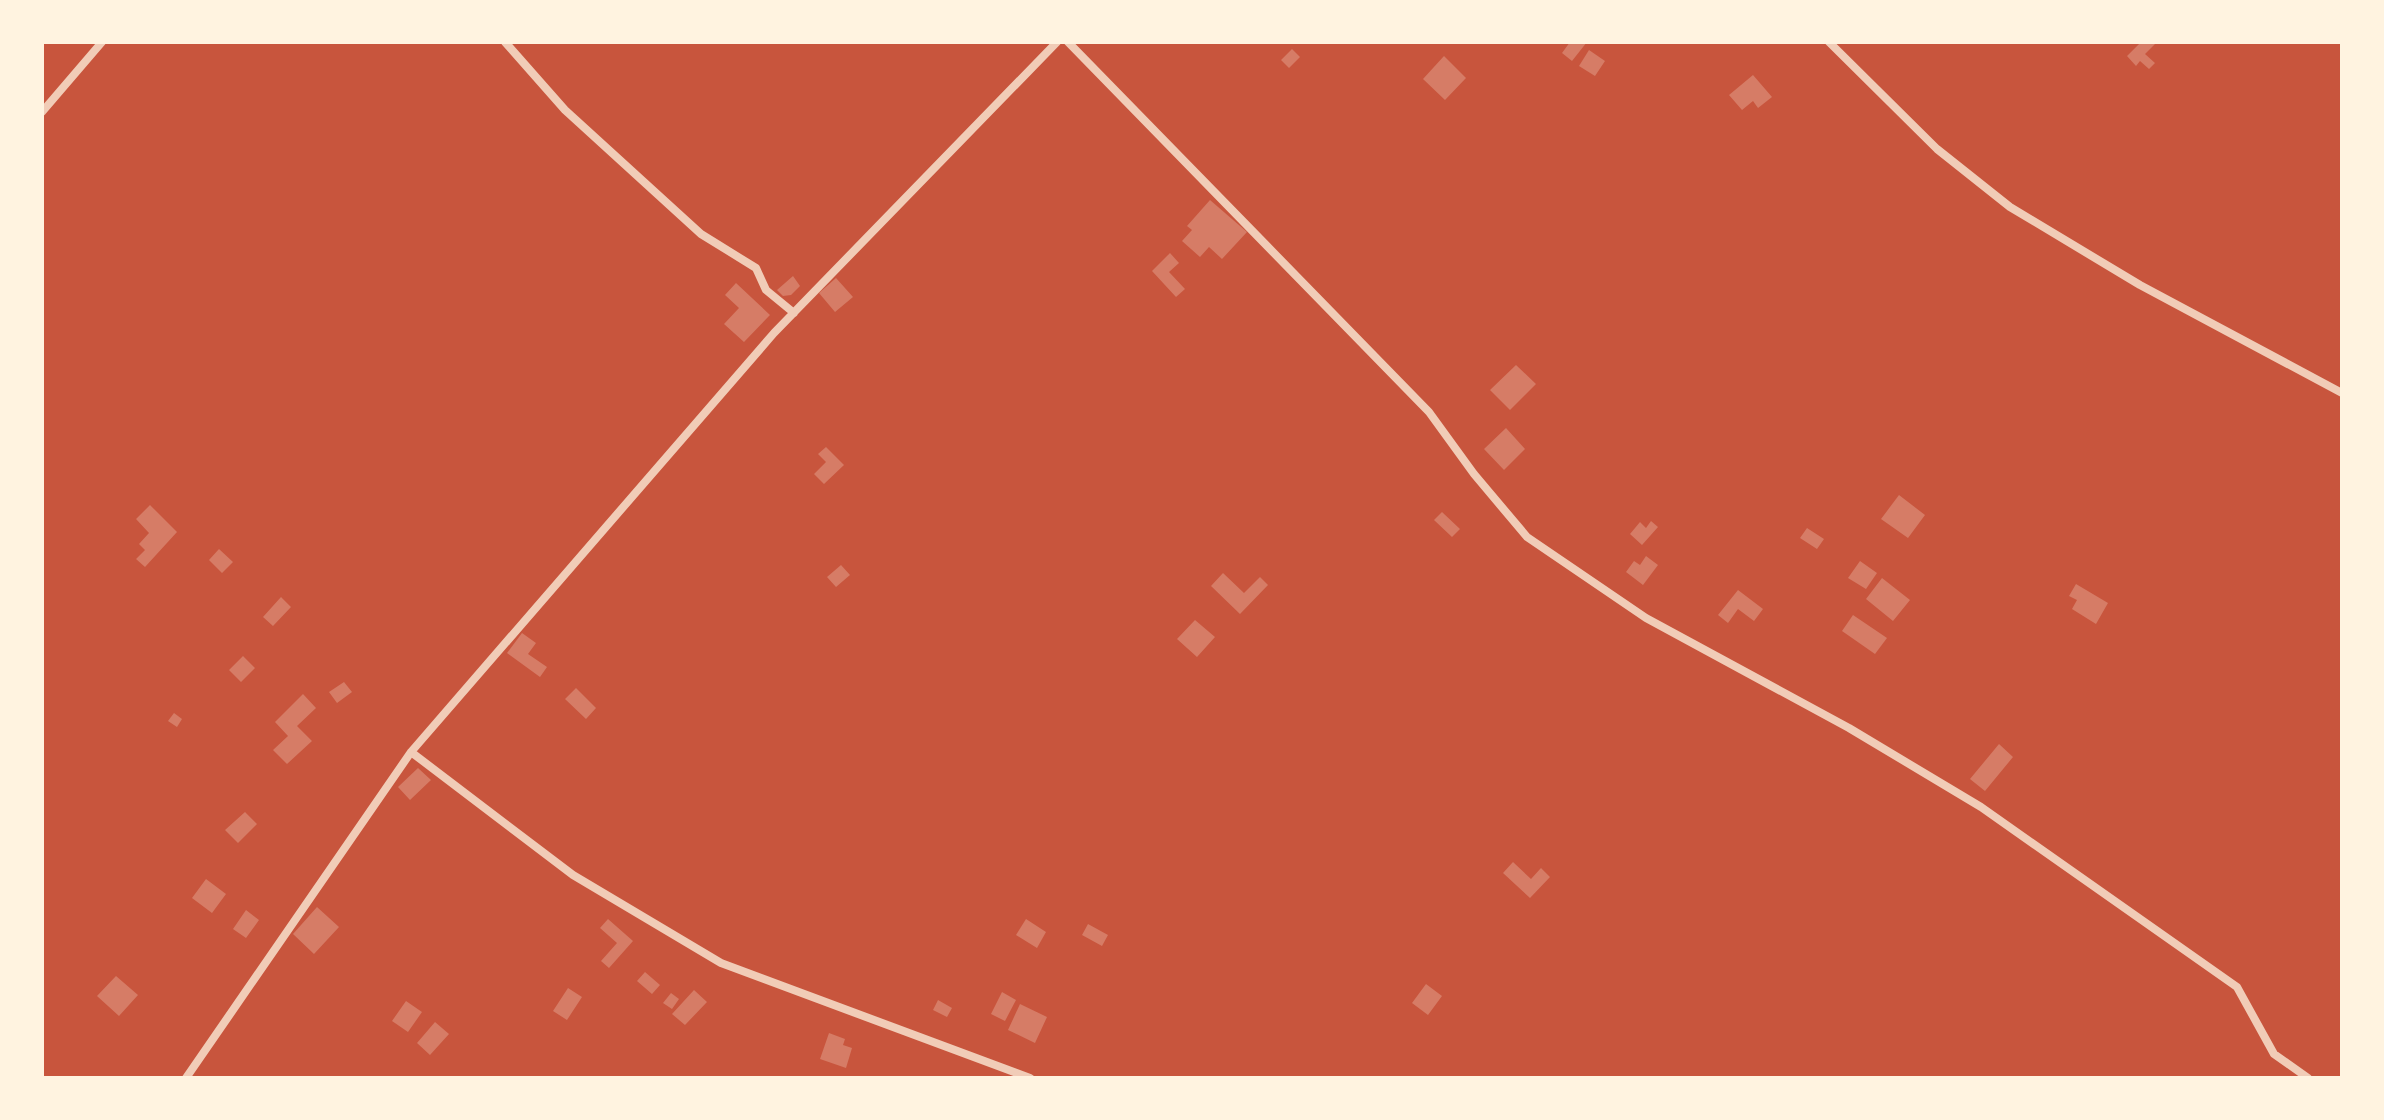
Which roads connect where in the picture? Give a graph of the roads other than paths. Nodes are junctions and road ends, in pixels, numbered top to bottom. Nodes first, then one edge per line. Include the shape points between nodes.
1 (102, 42) edge
2 (505, 42) edge
3 (1057, 42) edge
4 (1068, 42) edge
5 (1829, 42) edge
6 (42, 112) edge
7 (794, 313) junction
8 (2342, 393) edge
9 (411, 752) junction
10 (186, 1078) edge
11 (1030, 1078) edge
12 (2308, 1078) edge

1 - 6 street
2 - 7 street via 565,110 701,234 756,268 766,290
3 - 7 street
4 - 12 street via 1429,412 1527,537 1646,618 1849,728 1994,816 2237,987 2274,1054
5 - 8 street via 1937,149 2010,207 2140,285
7 - 9 street
9 - 10 street
9 - 11 street via 573,875 721,963

